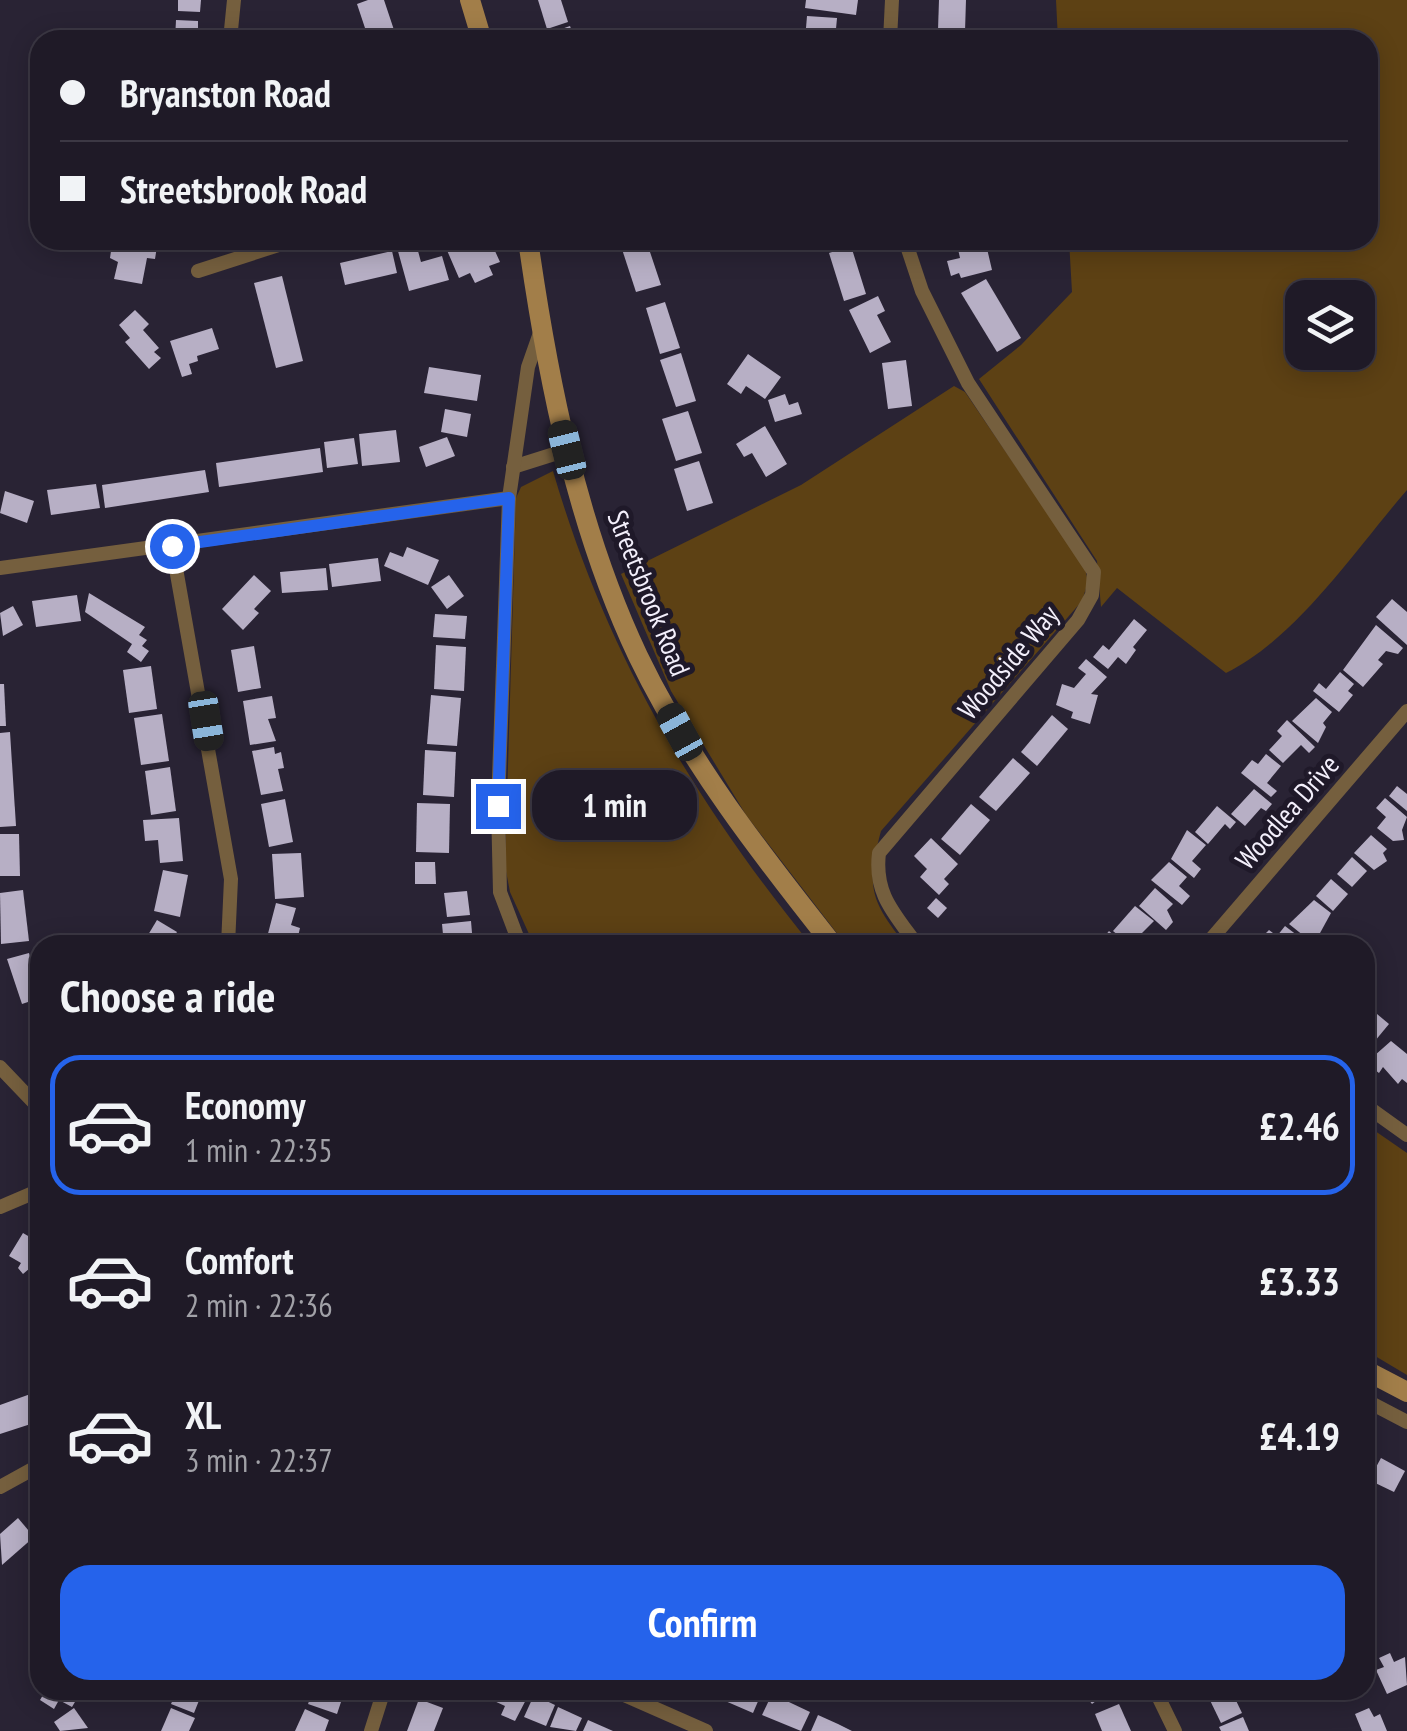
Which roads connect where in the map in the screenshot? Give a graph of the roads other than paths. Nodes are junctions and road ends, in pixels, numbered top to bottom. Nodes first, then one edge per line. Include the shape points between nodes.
1 (234, 0) edge
2 (470, 0) edge
3 (892, 0) edge
4 (231, 30) edge
5 (479, 30) edge
6 (890, 30) edge
7 (263, 250) edge
8 (529, 250) edge
9 (908, 250) edge
10 (198, 271) dead end
11 (541, 330) junction
12 (567, 450) junction
13 (513, 467) junction
14 (509, 498) junction
15 (172, 546) junction
16 (0, 568) edge
17 (1407, 711) edge
18 (228, 935) edge
19 (516, 935) edge
20 (825, 935) edge
21 (910, 935) edge
22 (1215, 935) edge
23 (0, 1067) edge
24 (30, 1099) edge
25 (1375, 1113) edge
26 (1407, 1135) edge
27 (30, 1194) edge
28 (0, 1207) edge
29 (1375, 1375) edge
30 (1407, 1392) edge
31 (1375, 1405) edge
32 (1407, 1422) edge
33 (30, 1470) edge
34 (0, 1487) edge
35 (381, 1700) edge
36 (636, 1700) edge
37 (1160, 1700) edge
38 (371, 1731) edge
39 (706, 1731) edge
40 (1174, 1731) edge

1 - 4 street
2 - 5 main road
3 - 6 street
7 - 10 street
8 - 11 main road, Streetsbrook Road
9 - 21 street, Woodside Way via 968,384 1094,572 1092,595 1078,620 880,853 876,877 882,897
11 - 12 main road, Streetsbrook Road
11 - 13 street, Streetsbrook Road via 528,367
12 - 13 street
12 - 20 main road, Streetsbrook Road via 638,656 726,807
13 - 14 street, Streetsbrook Road
14 - 15 street
14 - 19 street, Streetsbrook Road via 498,856 500,892
15 - 16 street
15 - 18 street via 231,879
17 - 22 street, Woodlea Drive
23 - 24 street
25 - 26 street
27 - 28 street
29 - 30 main road
31 - 32 street
33 - 34 street
35 - 38 street
36 - 39 street
37 - 40 street

